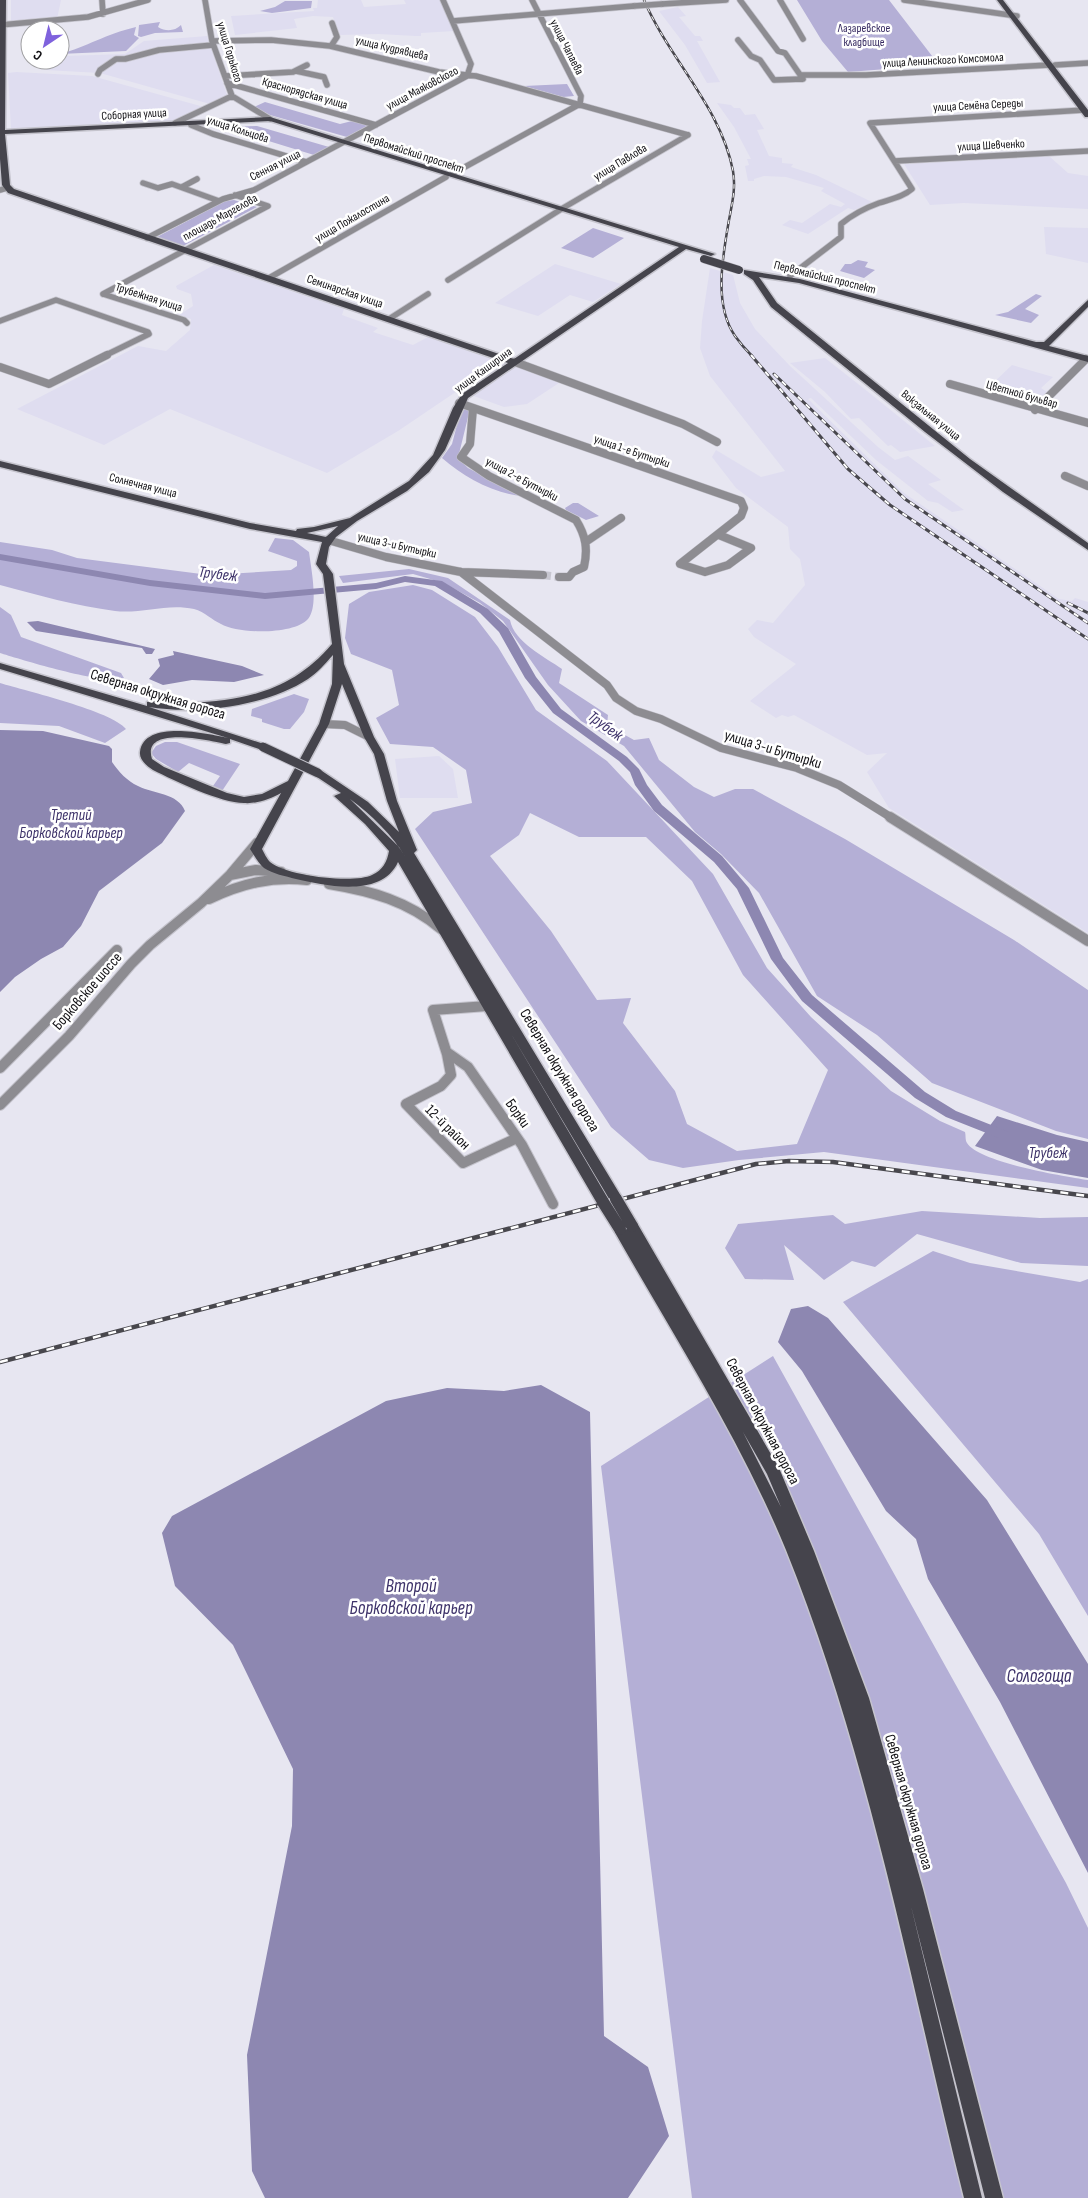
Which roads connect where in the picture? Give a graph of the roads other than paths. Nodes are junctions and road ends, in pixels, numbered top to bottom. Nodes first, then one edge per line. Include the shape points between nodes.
1 (3, 0) edge
2 (7, 0) edge
3 (102, 0) edge
4 (148, 0) edge
5 (205, 0) edge
6 (443, 0) edge
7 (532, 0) edge
8 (617, 0) edge
9 (726, 0) edge
10 (740, 0) edge
11 (780, 0) edge
12 (904, 0) edge
13 (1000, 0) edge
14 (1004, 0) edge
15 (680, 1) edge
16 (621, 8) junction
17 (103, 14) junction
18 (540, 15) junction
19 (1014, 16) junction
20 (452, 21) junction
21 (332, 24) dead end
22 (3, 25) edge
23 (803, 39) dead end
24 (738, 40) dead end
25 (212, 43) junction
26 (331, 46) junction
27 (1088, 63) edge
28 (307, 65) dead end
29 (1052, 65) junction
30 (3, 69) edge
31 (296, 71) junction
32 (98, 74) dead end
33 (800, 74) junction
34 (467, 76) junction
35 (226, 79) junction
36 (327, 85) dead end
37 (232, 96) junction
38 (563, 100) junction
39 (581, 100) junction
40 (1087, 111) edge
41 (270, 118) junction
42 (261, 122) joint
43 (175, 124) junction
44 (191, 125) junction
45 (376, 125) junction
46 (3, 135) edge
47 (688, 135) joint
48 (342, 142) junction
49 (1088, 151) edge
50 (895, 161) junction
51 (306, 162) junction
52 (449, 176) junction
53 (197, 180) dead end
54 (143, 183) dead end
55 (182, 187) junction
56 (4, 189) edge
57 (234, 195) junction
58 (219, 201) junction
59 (560, 210) junction
60 (147, 238) junction
61 (682, 248) junction
62 (184, 250) junction
63 (744, 269) junction
64 (773, 277) junction
65 (788, 277) junction
66 (269, 278) junction
67 (448, 280) dead end
68 (761, 284) junction
69 (773, 287) junction
70 (428, 294) dead end
71 (765, 294) junction
72 (1088, 295) edge
73 (1088, 302) edge
74 (389, 319) junction
75 (0, 321) edge
76 (188, 324) dead end
77 (1041, 345) junction
78 (1087, 358) edge
79 (515, 362) junction
80 (0, 367) edge
81 (950, 384) dead end
82 (459, 403) junction
83 (473, 408) junction
84 (1035, 410) junction
85 (1088, 423) edge
86 (717, 442) dead end
87 (0, 464) edge
88 (1065, 476) dead end
89 (1088, 486) edge
90 (365, 514) junction
91 (621, 518) dead end
92 (279, 532) junction
93 (291, 534) junction
94 (719, 535) junction
95 (328, 540) junction
96 (587, 542) junction
97 (1088, 547) edge
98 (321, 564) junction
99 (461, 572) junction
100 (540, 575) tunnel mouth
101 (559, 576) tunnel mouth
102 (337, 644) junction
103 (339, 664) junction
104 (0, 666) edge
105 (0, 671) edge
106 (107, 696) junction
107 (324, 724) junction
108 (369, 737) junction
109 (231, 742) junction
110 (261, 749) junction
111 (315, 775) junction
112 (292, 783) junction
113 (257, 842) junction
114 (395, 849) junction
115 (413, 859) junction
116 (289, 873) junction
117 (230, 875) junction
118 (201, 902) junction
119 (448, 936) junction
120 (1088, 941) edge
121 (117, 950) dead end
122 (487, 1006) junction
123 (445, 1051) junction
124 (0, 1068) edge
125 (0, 1105) edge
126 (517, 1138) junction
127 (610, 1200) junction
128 (553, 1204) dead end
129 (626, 1227) junction
130 (973, 2198) edge
131 (994, 2198) edge

1 - 22 main road
2 - 22 main road
3 - 17 street
4 - 17 street
5 - 25 street, улица Горького
6 - 20 street, улица Маяковского
7 - 18 street, улица Чапаева
8 - 16 street
9 - 15 street
10 - 33 street via 778,51 786,53
11 - 23 street
12 - 19 street
13 - 19 main road
14 - 19 main road
15 - 16 street, bridge
16 - 18 street
17 - 22 street
18 - 20 street
18 - 39 street, улица Чапаева
19 - 29 main road
20 - 34 street, улица Маяковского via 471,64
21 - 26 street via 337,37
22 - 30 main road, Семинарская улица
24 - 33 street, улица Ленинского Комсомола via 751,56 760,60 774,80 802,79
25 - 26 street, улица Кудрявцева via 283,40
25 - 32 street, улица Кудрявцева via 116,59
25 - 35 street, улица Горького
26 - 34 street, улица Кудрявцева
27 - 29 street, улица Ленинского Комсомола
28 - 31 street
29 - 33 street, улица Ленинского Комсомола via 866,75
29 - 40 main road
30 - 46 main road, Семинарская улица
31 - 35 street
31 - 36 street via 324,77
34 - 38 street, улица Кудрявцева
34 - 45 street, улица Маяковского
35 - 37 street, улица Горького
35 - 45 street, Краснорядская улица
37 - 41 street, улица Горького
37 - 43 street
38 - 39 street, улица Кудрявцева
38 - 39 street, улица Кудрявцева
39 - 47 street, улица Кудрявцева
39 - 52 street, улица Пожалостина
40 - 50 street, улица Семёна Середы via 870,122
41 - 43 main road, Соборная улица
41 - 48 main road, Первомайский проспект
42 - 44 main road, Соборная улица
42 - 48 main road, Первомайский проспект
43 - 46 main road, Соборная улица
44 - 46 main road, Соборная улица
44 - 51 street, улица Кольцова
45 - 48 street, улица Маяковского
46 - 56 main road, Семинарская улица
47 - 59 street, улица Павлова
48 - 51 street, Сенная улица
48 - 52 main road, Первомайский проспект
49 - 50 street, улица Шевченко
50 - 65 street via 911,185 909,193 865,208 845,221 841,224 841,237
51 - 57 street, Сенная улица via 254,190
52 - 59 main road, Первомайский проспект
52 - 66 street, улица Пожалостина
53 - 55 street
54 - 55 street via 158,188 172,184
55 - 58 street
56 - 60 main road, Семинарская улица
57 - 58 street, Сенная улица
57 - 62 street, площадь Маргелова via 268,206
58 - 60 street, Сенная улица
59 - 61 main road, Первомайский проспект
59 - 67 street, улица Павлова
60 - 62 main road, Семинарская улица
61 - 63 main road, Первомайский проспект, bridge
61 - 79 main road, улица Каширина
62 - 66 main road, Семинарская улица
62 - 76 street, Трубежная улица via 103,294
63 - 64 main road, Первомайский проспект
63 - 65 main road, Первомайский проспект
63 - 68 main road, Вокзальная улица
64 - 65 main road
64 - 68 main road
65 - 69 main road
65 - 77 main road, Первомайский проспект
66 - 74 main road, Семинарская улица
68 - 69 main road
68 - 71 main road, Вокзальная улица
69 - 71 main road
70 - 74 street
71 - 97 main road, Вокзальная улица via 774,305 982,472
72 - 77 main road
73 - 77 main road
74 - 79 main road, Семинарская улица
75 - 80 street via 56,300 150,334 49,384
77 - 78 main road, Первомайский проспект
78 - 84 street
79 - 82 main road, улица Каширина
79 - 86 street, Семинарская улица via 683,424
81 - 84 street, Цветной бульвар
82 - 83 street, улица 1-е Бутырки
82 - 90 main road, улица Каширина via 444,444 420,476
83 - 94 street, улица 1-е Бутырки via 741,501 744,508 741,516
83 - 96 street, улица 2-е Бутырки via 470,444 461,457 489,476 576,520
84 - 85 street, Цветной бульвар
87 - 92 main road, Солнечная улица
88 - 89 street
90 - 92 main road, Солнечная улица via 315,530
90 - 95 main road, улица Каширина
91 - 96 street
92 - 93 main road, Солнечная улица
93 - 95 main road, Солнечная улица
93 - 98 main road via 312,544 319,553
94 - 94 street, улица 1-е Бутырки via 752,548 728,565 705,572 680,564
95 - 98 main road
95 - 99 street, улица 3-и Бутырки via 386,557
96 - 101 street via 584,567 569,577
98 - 102 main road via 328,574
99 - 100 street, улица 3-и Бутырки
99 - 120 street, улица 3-и Бутырки via 636,711 661,719 720,748 797,768 839,785
102 - 103 main road
102 - 106 main road via 304,677 279,690 251,697 177,706
103 - 107 main road via 337,684
103 - 108 main road
104 - 106 main road, Северная окружная дорога
105 - 109 main road
106 - 110 main road, Северная окружная дорога
107 - 108 street via 345,725
107 - 112 main road
108 - 115 main road via 379,754
109 - 110 main road
109 - 112 main road via 192,734 170,734 151,743 146,748 146,757 160,770 234,799 255,800
110 - 111 main road, Северная окружная дорога
111 - 114 main road, Северная окружная дорога via 360,812
111 - 115 main road, Северная окружная дорога via 347,790 378,816
112 - 113 main road
113 - 116 main road via 256,849 266,864
113 - 117 street
114 - 116 main road via 391,866 372,880 344,883
114 - 119 main road, Северная окружная дорога
115 - 127 main road, Северная окружная дорога
116 - 117 street via 256,870
117 - 118 street
118 - 119 street via 261,879 300,879 397,899 428,917
118 - 125 street, Борковское шоссе via 131,964 69,1036
119 - 122 main road, Северная окружная дорога
121 - 124 street
122 - 123 street via 433,1010
122 - 127 main road, Северная окружная дорога
123 - 126 street, Борки via 468,1067
123 - 126 street, 12-й район via 452,1069 447,1081 408,1101 407,1107 463,1163
126 - 128 street, Борки
127 - 129 main road, Северная окружная дорога, bridge
129 - 130 main road, Северная окружная дорога via 760,1475 821,1624 848,1701 875,1796
129 - 131 main road, Северная окружная дорога via 774,1472 807,1551 864,1708 915,1889

